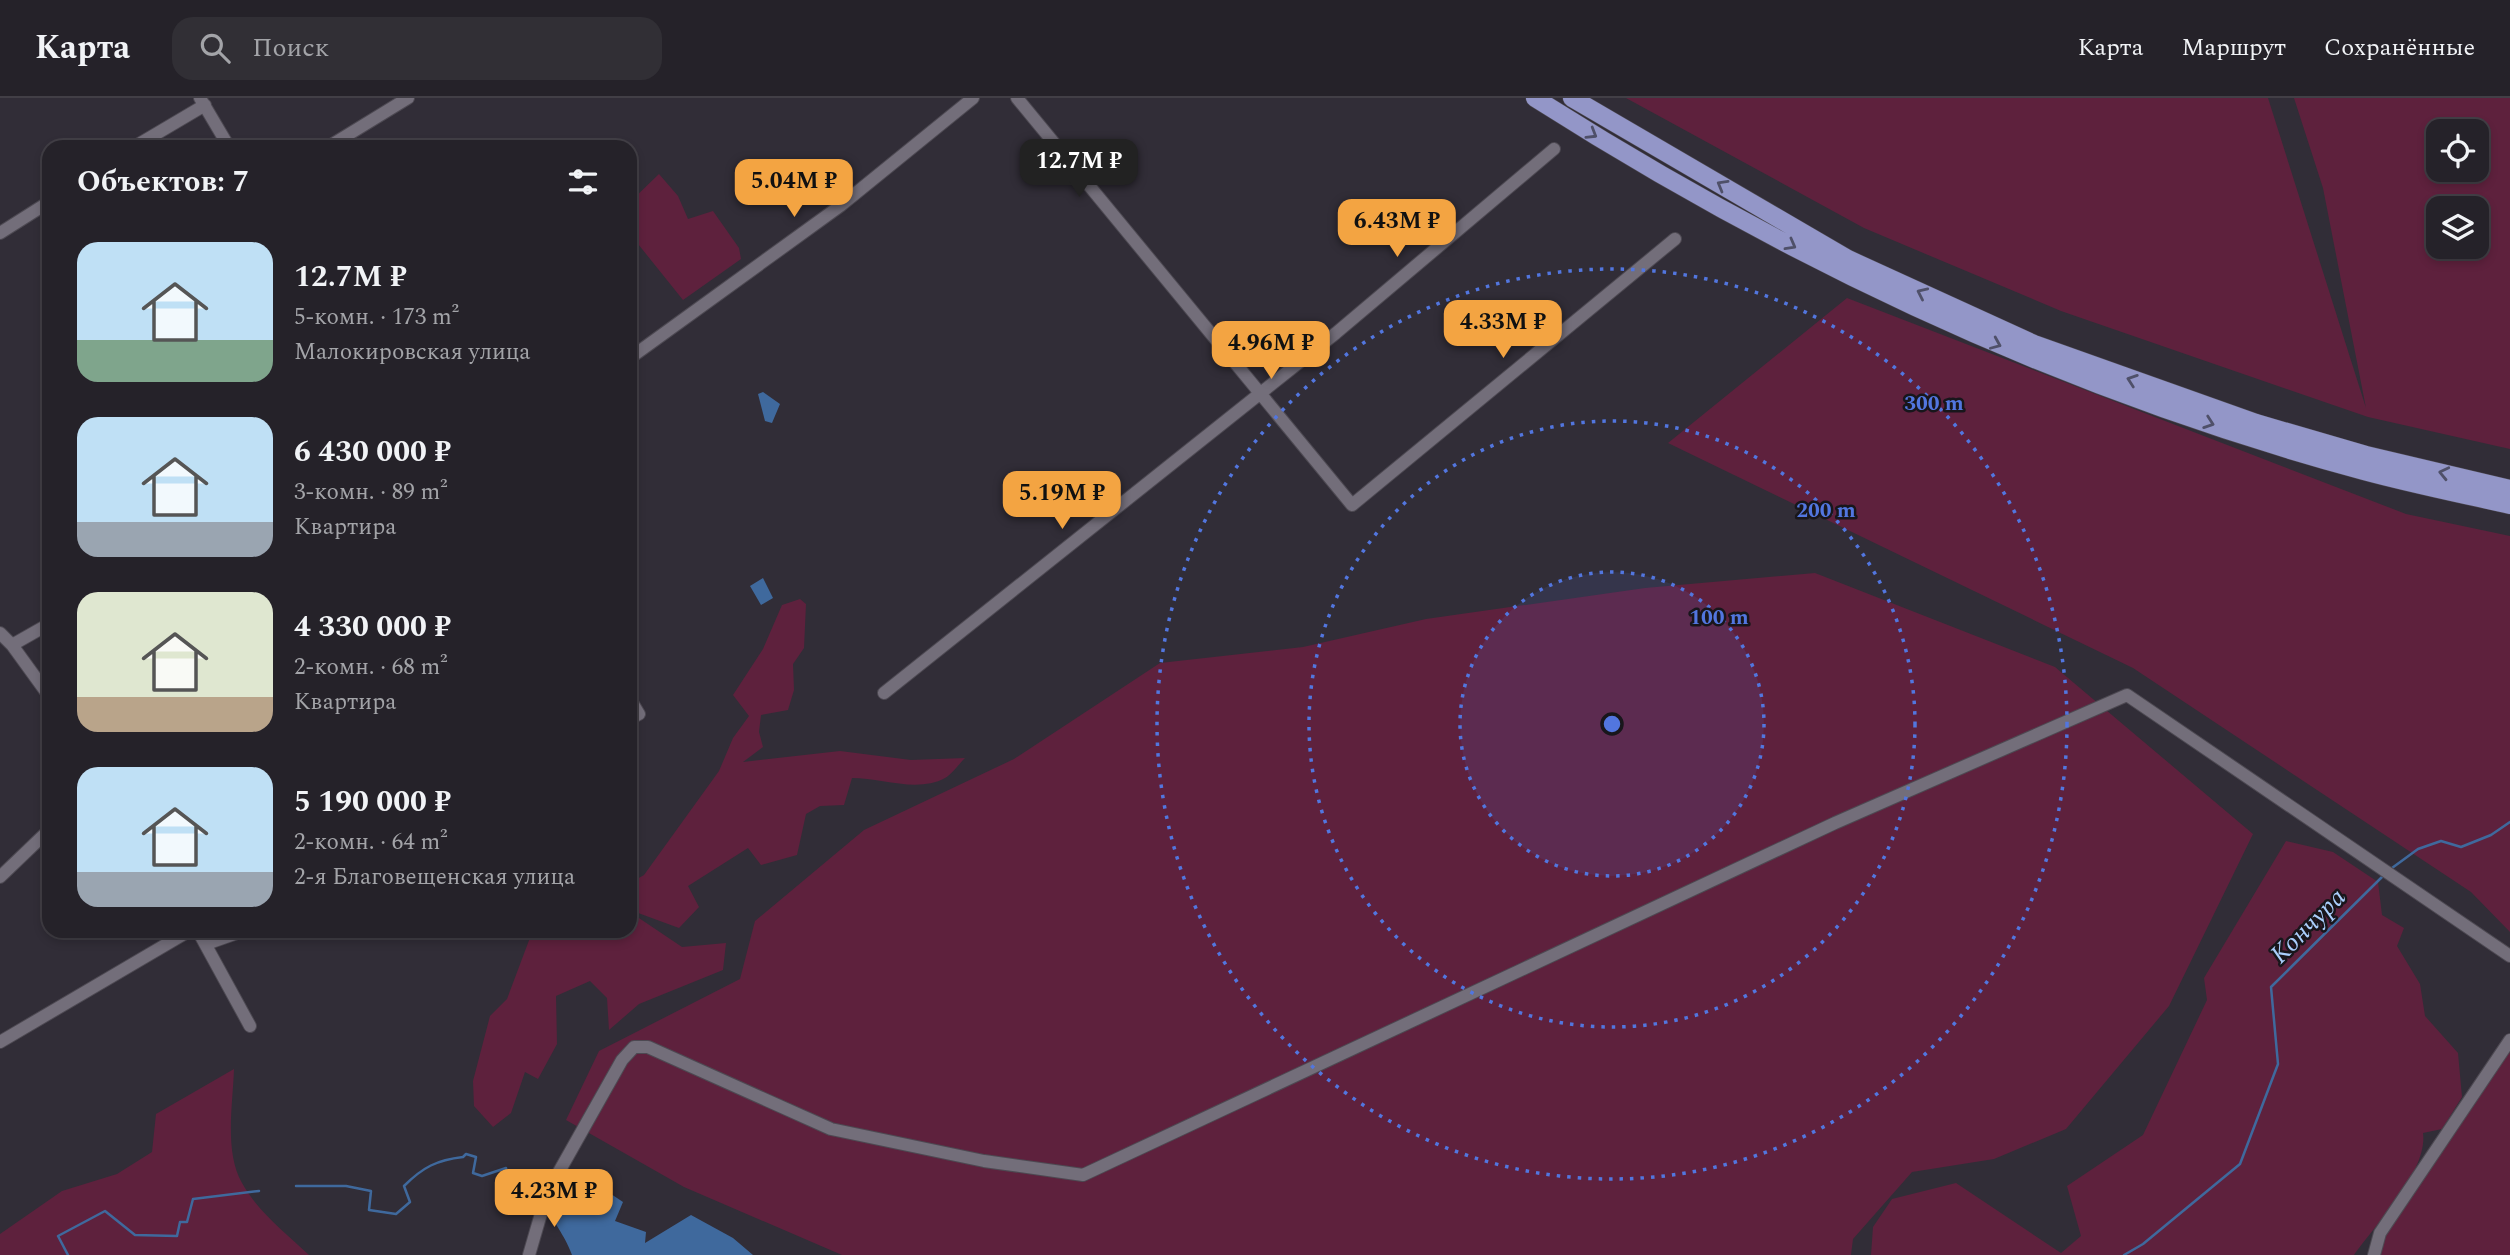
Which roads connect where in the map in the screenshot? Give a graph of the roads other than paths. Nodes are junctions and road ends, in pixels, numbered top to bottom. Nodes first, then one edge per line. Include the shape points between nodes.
1 (408, 98) edge
2 (973, 98) edge
3 (1017, 98) edge
4 (1535, 98) edge
5 (1572, 98) edge
6 (202, 102) edge
7 (145, 140) edge
8 (225, 140) edge
9 (339, 140) edge
10 (1554, 149) dead end
11 (42, 206) edge
12 (0, 233) edge
13 (1675, 239) dead end
14 (637, 353) edge
15 (1259, 392) junction
16 (2510, 489) edge
17 (2510, 505) edge
18 (42, 628) edge
19 (0, 633) edge
20 (12, 645) junction
21 (42, 686) edge
22 (884, 693) dead end
23 (42, 837) edge
24 (0, 877) edge
25 (176, 938) edge
26 (202, 938) edge
27 (223, 938) edge
28 (206, 944) junction
29 (2510, 956) edge
30 (250, 1026) dead end
31 (2510, 1040) edge
32 (0, 1041) edge
33 (529, 1255) edge
34 (2374, 1255) edge

1 - 9 street
2 - 14 street via 841,206
3 - 15 street
4 -> 17 main road via 1595,137 1852,278 1980,337 2246,435 2364,471
16 -> 5 main road via 2256,424 2034,344 1848,259
6 - 7 street
6 - 8 street
10 - 15 street
11 - 12 street
13 - 15 street via 1352,505
15 - 22 street
18 - 20 street
19 - 20 street
20 - 21 street
23 - 24 street
25 - 32 street
26 - 28 street
27 - 28 street
28 - 30 street
29 - 33 street via 2127,695 1835,823 1083,1175 984,1161 831,1129 648,1047 634,1047 622,1060 553,1182
31 - 34 street via 2380,1233

